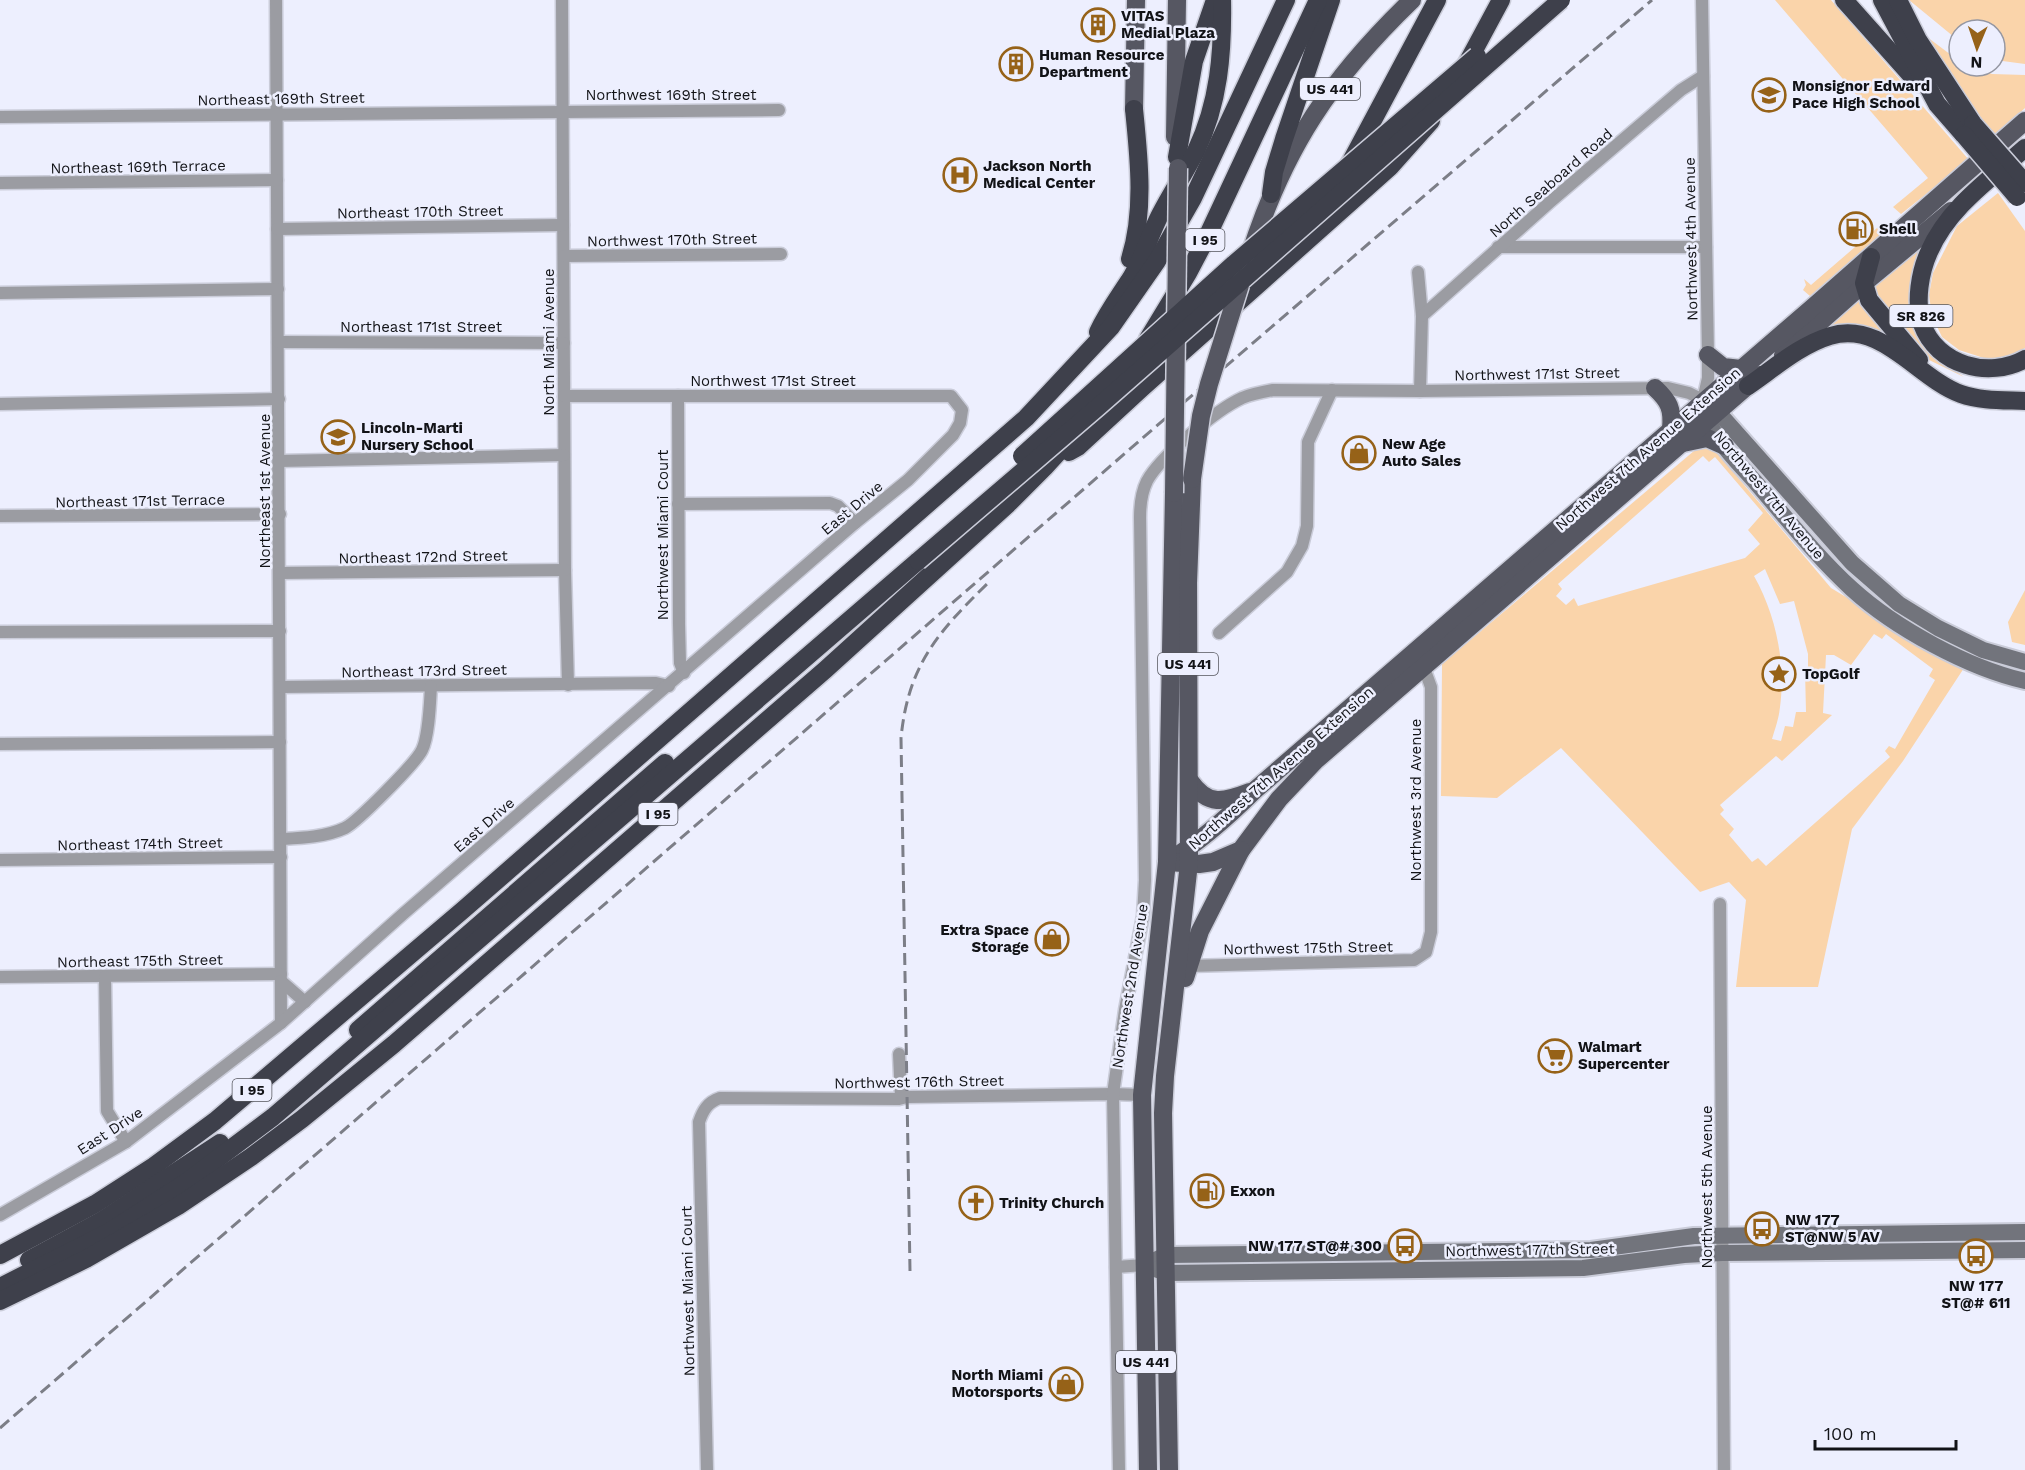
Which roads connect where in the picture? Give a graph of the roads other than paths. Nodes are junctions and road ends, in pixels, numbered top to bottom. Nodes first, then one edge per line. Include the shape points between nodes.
1 (276, 0) edge
2 (562, 0) edge
3 (1136, 0) edge
4 (1177, 0) edge
5 (1215, 0) edge
6 (1222, 0) edge
7 (1286, 0) edge
8 (1318, 0) edge
9 (1331, 0) edge
10 (1412, 0) edge
11 (1437, 0) edge
12 (1501, 0) edge
13 (1542, 0) edge
14 (1561, 0) edge
15 (1702, 0) edge
16 (1844, 0) edge
17 (1882, 0) edge
18 (1898, 0) edge
19 (1703, 76) junction
20 (1937, 104) junction
21 (1134, 109) joint
22 (779, 110) dead end
23 (562, 111) junction
24 (276, 114) junction
25 (0, 117) edge
26 (2025, 121) edge
27 (1968, 129) junction
28 (2025, 148) edge
29 (1178, 163) junction
30 (277, 180) junction
31 (0, 183) edge
32 (1270, 194) junction
33 (2022, 195) edge
34 (1967, 199) junction
35 (563, 225) junction
36 (277, 229) junction
37 (1498, 247) junction
38 (1706, 247) junction
39 (781, 254) dead end
40 (564, 256) junction
41 (1871, 257) junction
42 (1283, 262) junction
43 (1418, 272) dead end
44 (1864, 283) junction
45 (278, 289) junction
46 (1121, 290) junction
47 (0, 292) edge
48 (1422, 316) junction
49 (278, 342) junction
50 (564, 343) junction
51 (1087, 352) junction
52 (1708, 355) junction
53 (2025, 359) edge
54 (1741, 369) junction
55 (1934, 378) junction
56 (1748, 386) junction
57 (1655, 388) junction
58 (1332, 390) junction
59 (1420, 391) junction
60 (564, 396) junction
61 (678, 396) junction
62 (279, 399) junction
63 (2025, 401) edge
64 (0, 404) edge
65 (1710, 411) junction
66 (960, 423) joint
67 (1676, 436) junction
68 (1725, 446) junction
69 (564, 455) junction
70 (1054, 458) junction
71 (279, 461) junction
72 (1140, 501) joint
73 (678, 504) junction
74 (280, 514) junction
75 (0, 516) edge
76 (855, 523) junction
77 (914, 557) junction
78 (565, 570) junction
79 (280, 573) junction
80 (280, 631) junction
81 (0, 632) edge
82 (1219, 633) dead end
83 (1420, 659) junction
84 (2025, 662) edge
85 (684, 673) junction
86 (2025, 681) edge
87 (568, 685) junction
88 (431, 686) junction
89 (669, 686) junction
90 (280, 687) junction
91 (280, 742) junction
92 (0, 744) edge
93 (1190, 781) junction
94 (1255, 790) junction
95 (281, 839) junction
96 (1240, 850) junction
97 (1190, 856) junction
98 (281, 857) junction
99 (0, 860) edge
100 (1167, 862) junction
101 (1720, 904) dead end
102 (1426, 952) joint
103 (1189, 966) junction
104 (105, 976) junction
105 (0, 978) edge
106 (281, 978) junction
107 (305, 1002) junction
108 (1172, 1020) junction
109 (282, 1023) junction
110 (899, 1054) dead end
111 (1113, 1094) junction
112 (1142, 1095) junction
113 (901, 1098) junction
114 (702, 1112) joint
115 (126, 1142) junction
116 (0, 1215) edge
117 (2025, 1232) edge
118 (1722, 1236) junction
119 (2025, 1250) edge
120 (1722, 1253) junction
121 (0, 1255) edge
122 (1166, 1264) junction
123 (1144, 1265) junction
124 (1116, 1267) junction
125 (0, 1273) edge
126 (0, 1287) edge
127 (0, 1301) edge
128 (707, 1470) edge
129 (1119, 1470) edge
130 (1148, 1470) edge
131 (1169, 1470) edge
132 (1724, 1470) edge

1 - 24 street, Northeast 1st Avenue
2 - 23 street, North Miami Avenue
3 - 21 main road
4 - 29 main road, US 441
5 - 29 highway via 1200,40 1187,97
6 - 46 highway via 1221,63 1206,126 1129,282
7 - 51 highway, I 95 via 1173,233 1121,315
8 - 70 highway, I 95 via 1188,273 1118,383
9 - 32 highway
10 - 32 main road, US 441 via 1356,57 1330,90
11 - 42 highway via 1343,176
12 - 42 highway via 1443,105 1418,137
13 - 77 highway, bridge via 1234,264
14 - 77 highway, bridge via 1099,406
15 - 19 street, Northwest 4th Avenue
16 - 20 highway
17 - 20 highway
18 - 27 highway
19 - 37 street, North Seaboard Road via 1681,90
19 - 38 street, Northwest 4th Avenue
20 - 27 highway
21 - 46 highway via 1139,206 1134,244
22 - 23 street, Northwest 169th Street
23 - 24 street, Northeast 169th Street
23 - 35 street, North Miami Avenue
24 - 25 street, Northeast 169th Street
24 - 30 street, Northeast 1st Avenue
26 - 41 main road, Northwest 7th Avenue Extension
27 - 33 highway, bridge
28 - 34 highway, SR 826
29 - 100 main road, US 441, bridge
30 - 31 street, Northeast 169th Terrace
30 - 36 street, Northeast 1st Avenue
32 - 93 main road, US 441, bridge via 1209,384 1192,479 1188,583
34 - 44 main road, Northwest 7th Avenue Extension
34 - 53 highway, SR 826 via 1941,228 1921,274 1922,323 1934,343 1950,358 1971,368 2012,367
35 - 36 street, Northeast 170th Street
35 - 40 street, North Miami Avenue
36 - 45 street, Northeast 1st Avenue
37 - 38 street
37 - 48 street, North Seaboard Road
38 - 52 street, Northwest 4th Avenue
39 - 40 street, Northwest 170th Street
40 - 50 street, North Miami Avenue
41 - 44 highway
41 - 54 main road, Northwest 7th Avenue Extension
42 - 70 highway via 1078,447
43 - 48 street
44 - 55 highway via 1869,300
44 - 56 main road, Northwest 7th Avenue Extension
45 - 47 street
45 - 49 street, Northeast 1st Avenue
46 - 51 highway
48 - 59 street
49 - 50 street, Northeast 171st Street
49 - 62 street, Northeast 1st Avenue
50 - 60 street, North Miami Avenue
51 - 121 highway, I 95 via 1005,438 268,1077 154,1166 95,1204
52 - 54 main road via 1723,367
52 - 65 street, Northwest 4th Avenue
54 - 65 main road, Northwest 7th Avenue Extension
55 - 56 highway via 1878,340 1855,333 1832,335 1811,344
55 - 63 highway via 1960,393
56 - 65 main road, Northwest 7th Avenue Extension
57 - 59 street, Northwest 171st Street
57 - 65 street, Northwest 171st Street via 1689,393
57 - 67 main road via 1669,402
58 - 59 street, Northwest 171st Street
58 - 72 street, Northwest 171st Street via 1274,390 1240,399 1188,437 1157,466
58 - 82 street via 1308,442 1307,526 1302,546 1287,572
60 - 61 street, Northwest 171st Street
60 - 69 street, North Miami Avenue
61 - 66 street, Northwest 171st Street via 951,396 962,410
61 - 73 street, Northwest Miami Court
62 - 64 street
62 - 71 street, Northeast 1st Avenue
65 - 67 main road, Northwest 7th Avenue Extension
65 - 68 street, Northwest 7th Avenue
65 - 84 street, Northwest 7th Avenue via 1852,563 1899,604 1983,650
66 - 76 street, East Drive via 908,480
67 - 68 main road via 1707,438
67 - 83 main road, Northwest 7th Avenue Extension
68 - 86 street, Northwest 7th Avenue via 1812,549 1855,591 1938,646 1981,667
69 - 71 street
69 - 78 street, North Miami Avenue
70 - 127 highway, I 95 via 825,670 394,1044 302,1119 168,1212 86,1259
71 - 74 street, Northeast 1st Avenue
72 - 111 street, Northwest 2nd Avenue via 1145,880 1143,916
73 - 76 street via 830,503
73 - 85 street, Northwest Miami Court via 680,663
74 - 75 street, Northeast 171st Terrace
74 - 79 street, Northeast 1st Avenue
76 - 85 street, East Drive
77 - 125 highway via 580,836 250,1120 100,1221
77 - 126 highway via 273,1117 185,1183 109,1232
78 - 79 street, Northeast 172nd Street
78 - 87 street, North Miami Avenue
79 - 80 street, Northeast 1st Avenue
80 - 81 street
80 - 90 street, Northeast 1st Avenue
83 - 94 main road, Northwest 7th Avenue Extension
83 - 96 main road, Northwest 7th Avenue Extension via 1279,799
83 - 102 street, Northwest 3rd Avenue via 1431,687 1431,932
85 - 89 street, East Drive
87 - 88 street, Northeast 173rd Street
87 - 89 street, Northeast 173rd Street
88 - 90 street, Northeast 173rd Street
88 - 95 street via 422,750 392,785 345,828
89 - 107 street, East Drive
90 - 91 street, Northeast 1st Avenue
91 - 92 street
91 - 95 street, Northeast 1st Avenue
93 - 94 main road via 1202,795 1216,800 1232,799
93 - 97 main road, US 441
94 - 97 main road, Northwest 7th Avenue Extension
95 - 98 street, Northeast 1st Avenue
96 - 97 main road, Northwest 7th Avenue Extension via 1213,862
96 - 103 main road via 1203,924
97 - 100 main road, Northwest 7th Avenue Extension
97 - 108 main road, US 441
98 - 99 street, Northeast 174th Street
98 - 106 street, Northeast 1st Avenue
100 - 112 main road, Northwest 2nd Avenue / US 441
101 - 118 street, Northwest 5th Avenue
102 - 103 street, Northwest 175th Street via 1414,960
103 - 108 main road
104 - 105 street, Northeast 175th Street
104 - 106 street, Northeast 175th Street
104 - 115 street via 107,1111
106 - 107 street
106 - 109 street, Northeast 1st Avenue
107 - 109 street, East Drive
108 - 122 main road, US 441 via 1163,1113
109 - 115 street, East Drive
110 - 113 street
111 - 112 street, Northwest 176th Street
111 - 113 street, Northwest 176th Street
111 - 124 street, Northwest 2nd Avenue
112 - 123 main road, Northwest 2nd Avenue / US 441
113 - 114 street, Northwest 176th Street via 720,1098
114 - 128 street, Northwest Miami Court via 699,1122
115 - 116 street, East Drive
117 - 118 street, Northwest 177th Street
118 - 120 street, Northwest 5th Avenue
118 - 122 street, Northwest 177th Street via 1678,1238 1611,1249
119 - 120 street, Northwest 177th Street
120 - 122 street, Northwest 177th Street via 1583,1268
120 - 132 street, Northwest 5th Avenue
122 - 123 street, Northwest 177th Street
122 - 131 main road, US 441
123 - 124 street, Northwest 177th Street
123 - 130 main road, Northwest 2nd Avenue / US 441
124 - 129 street, Northwest 2nd Avenue

